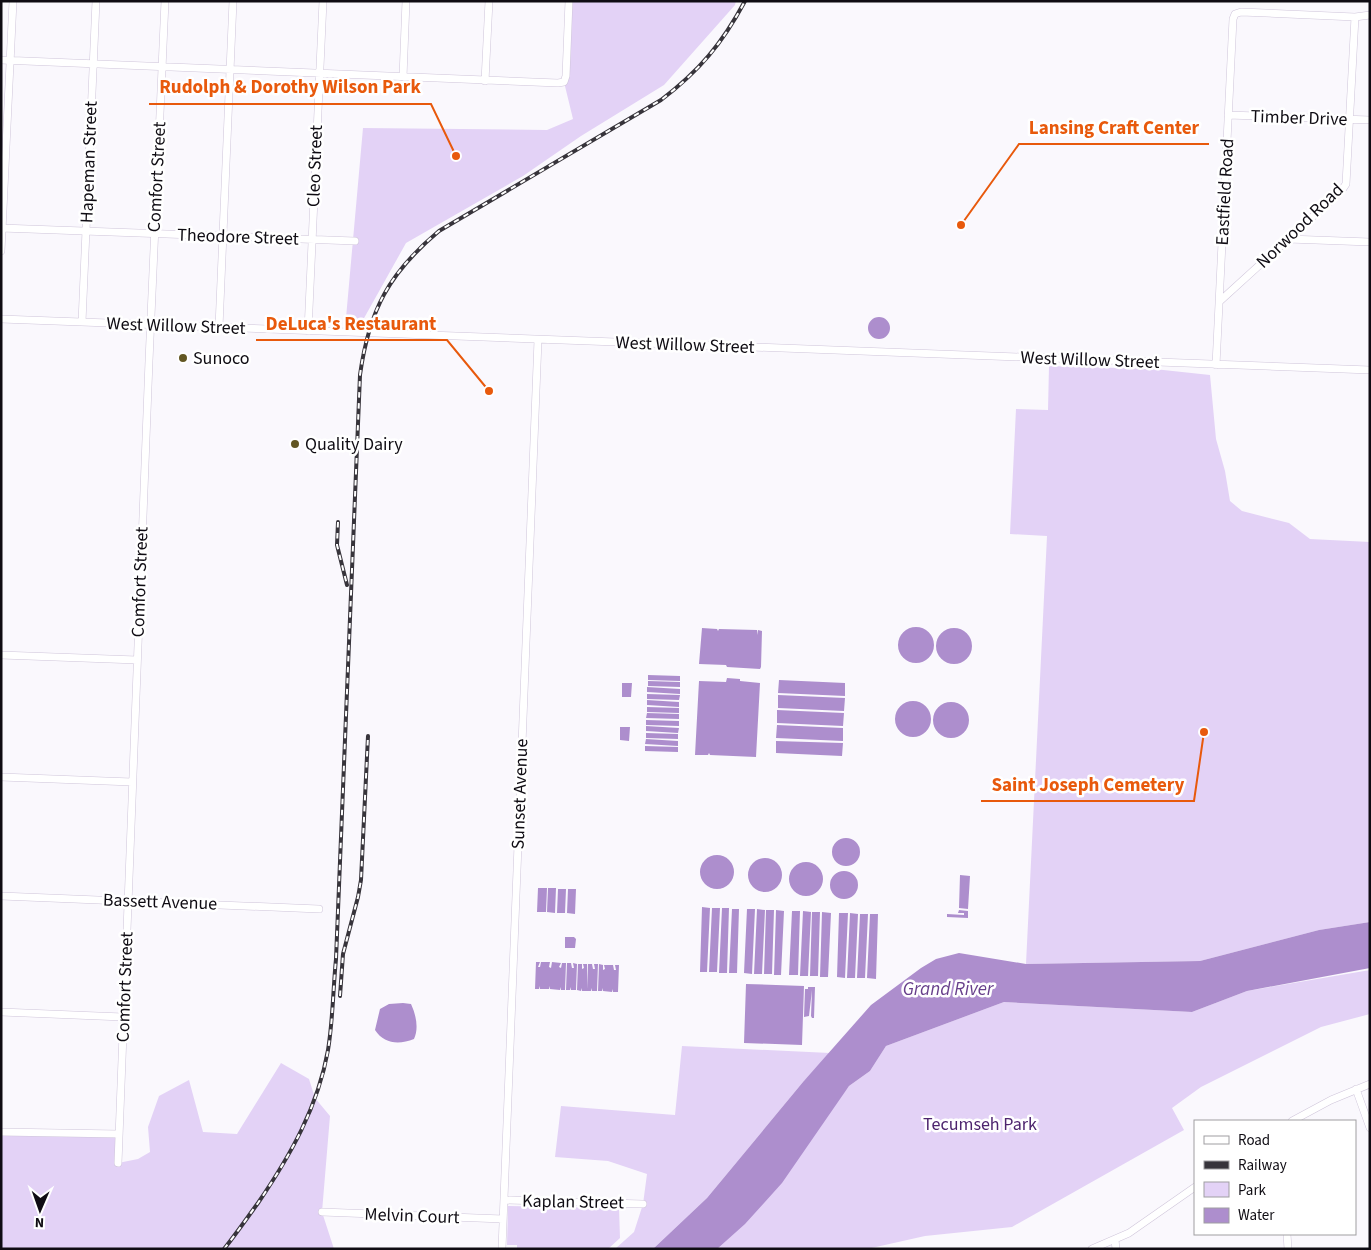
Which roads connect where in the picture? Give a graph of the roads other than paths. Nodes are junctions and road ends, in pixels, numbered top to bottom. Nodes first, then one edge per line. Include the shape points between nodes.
1 (13, 1) edge
2 (96, 1) edge
3 (165, 1) edge
4 (233, 1) edge
5 (323, 1) edge
6 (406, 1) edge
7 (489, 1) edge
8 (569, 1) edge
9 (1370, 15) edge
10 (1355, 16) junction
11 (1, 60) edge
12 (10, 61) junction
13 (93, 64) junction
14 (162, 67) junction
15 (230, 70) junction
16 (319, 74) junction
17 (403, 77) junction
18 (485, 81) junction
19 (1228, 115) junction
20 (1351, 120) junction
21 (1370, 120) edge
22 (2, 228) edge
23 (86, 231) junction
24 (154, 234) junction
25 (223, 236) junction
26 (1288, 239) junction
27 (312, 240) junction
28 (355, 242) dead end
29 (1370, 242) edge
30 (1, 251) edge
31 (1220, 301) junction
32 (1, 319) edge
33 (82, 322) junction
34 (150, 325) junction
35 (219, 327) junction
36 (308, 331) junction
37 (538, 340) junction
38 (1216, 365) junction
39 (1370, 370) edge
40 (1, 655) edge
41 (137, 660) junction
42 (1, 777) edge
43 (132, 782) junction
44 (1, 896) edge
45 (128, 901) junction
46 (319, 909) dead end
47 (1, 1012) edge
48 (124, 1017) junction
49 (1370, 1084) edge
50 (1356, 1089) junction
51 (1294, 1120) edge
52 (1370, 1128) edge
53 (1, 1132) edge
54 (120, 1134) junction
55 (118, 1163) dead end
56 (1194, 1188) edge
57 (504, 1200) junction
58 (643, 1204) dead end
59 (322, 1212) dead end
60 (503, 1219) junction
61 (1287, 1235) edge
62 (1115, 1240) junction
63 (502, 1249) edge
64 (1092, 1249) edge
65 (1116, 1249) edge
66 (1288, 1249) edge

1 - 12 street
2 - 13 street, Hapeman Street
3 - 14 street, Comfort Street
4 - 15 street
5 - 16 street, Cleo Street
6 - 17 street
7 - 18 street
8 - 18 street via 564,82
9 - 10 street
10 - 19 street, Eastfield Road via 1235,14 1232,19
10 - 20 street, Norwood Road
11 - 12 street
12 - 13 street
12 - 22 street
13 - 14 street
13 - 23 street, Hapeman Street
14 - 15 street
14 - 24 street, Comfort Street
15 - 16 street
15 - 25 street
16 - 17 street
16 - 27 street, Cleo Street
17 - 18 street
19 - 20 street, Timber Drive
19 - 31 street, Eastfield Road
20 - 21 street, Timber Drive
20 - 26 street, Norwood Road via 1346,184
22 - 23 street, Theodore Street
22 - 30 street
23 - 24 street, Theodore Street
23 - 33 street, Hapeman Street
24 - 25 street, Theodore Street
24 - 34 street, Comfort Street
25 - 27 street, Theodore Street
25 - 35 street
26 - 29 street
26 - 31 street, Norwood Road
27 - 28 street, Theodore Street
27 - 36 street, Cleo Street
31 - 38 street, Eastfield Road
32 - 33 street, West Willow Street
33 - 34 street, West Willow Street
34 - 35 street, West Willow Street
34 - 41 street, Comfort Street
35 - 36 street, West Willow Street
36 - 37 street, West Willow Street
37 - 38 street, West Willow Street
37 - 57 street, Sunset Avenue
38 - 39 street, West Willow Street
40 - 41 street
41 - 43 street, Comfort Street
42 - 43 street
43 - 45 street, Comfort Street
44 - 45 street, Bassett Avenue
45 - 46 street, Bassett Avenue
45 - 48 street, Comfort Street
47 - 48 street
48 - 54 street, Comfort Street
49 - 50 street
50 - 51 street
50 - 52 street
53 - 54 street
54 - 55 street, Comfort Street
56 - 62 street
57 - 58 street, Kaplan Street
57 - 60 street, Sunset Avenue
59 - 60 street, Melvin Court
60 - 63 street, Sunset Avenue
61 - 66 street
62 - 64 street
62 - 65 street

